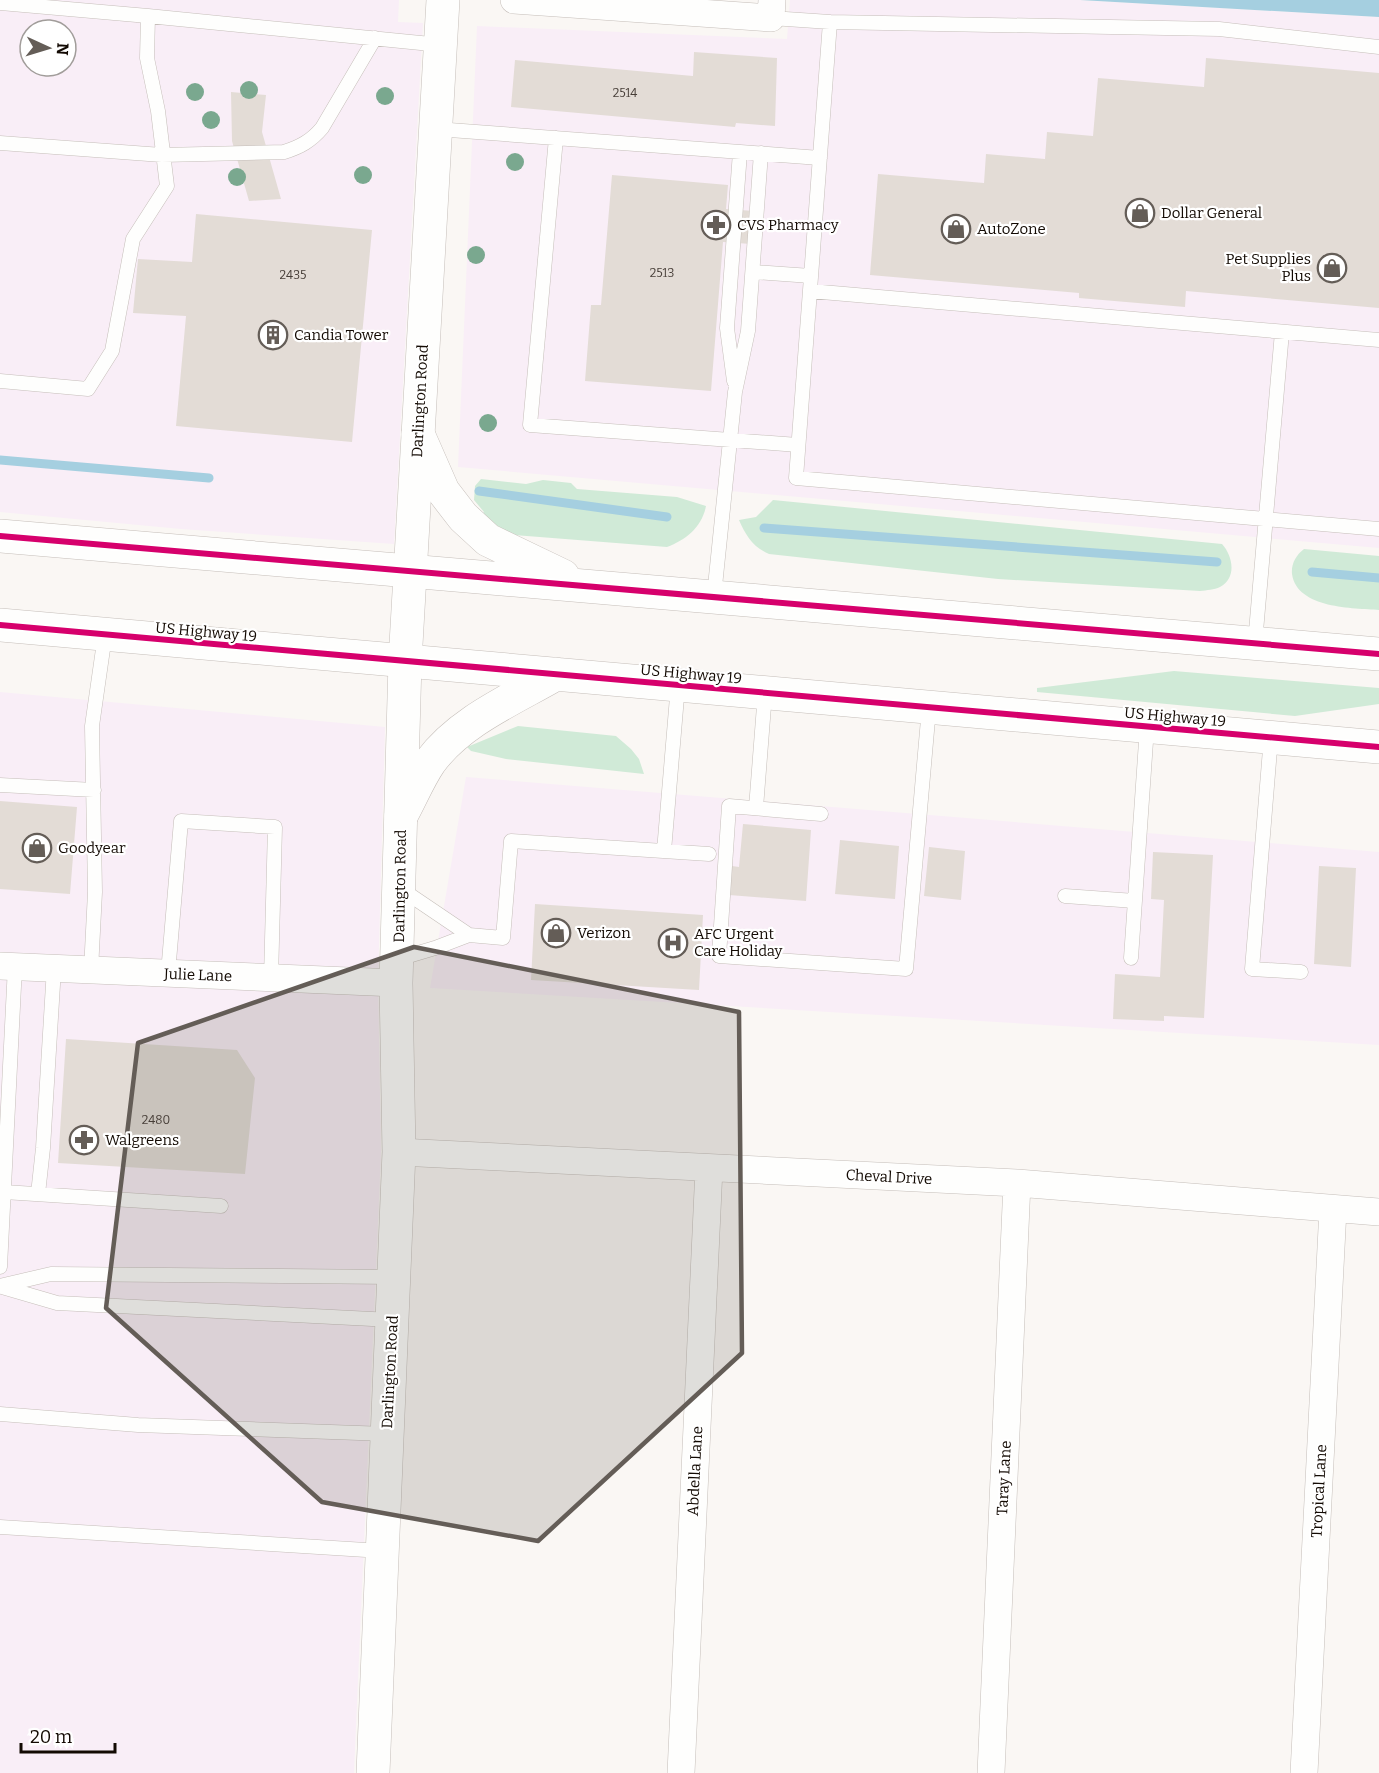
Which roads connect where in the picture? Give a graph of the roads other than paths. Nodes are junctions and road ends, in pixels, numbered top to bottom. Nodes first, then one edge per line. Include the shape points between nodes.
1 (443, 0) edge
2 (514, 0) edge
3 (0, 3) edge
4 (772, 9) edge
5 (148, 16) junction
6 (830, 22) junction
7 (375, 38) junction
8 (441, 45) junction
9 (1379, 47) edge
10 (436, 129) junction
11 (556, 138) junction
12 (0, 143) edge
13 (740, 152) junction
14 (761, 153) junction
15 (162, 154) junction
16 (820, 158) junction
17 (754, 272) junction
18 (811, 276) junction
19 (810, 291) junction
20 (1282, 332) junction
21 (1379, 340) edge
22 (0, 381) edge
23 (735, 392) junction
24 (418, 434) junction
25 (730, 440) junction
26 (798, 445) junction
27 (1266, 519) junction
28 (1379, 529) edge
29 (0, 536) edge
30 (411, 570) junction
31 (581, 585) junction
32 (714, 596) junction
33 (0, 625) edge
34 (105, 635) junction
35 (1255, 643) junction
36 (1379, 654) edge
37 (405, 662) junction
38 (556, 674) junction
39 (678, 685) junction
40 (765, 693) junction
41 (928, 708) junction
42 (1147, 727) junction
43 (1271, 737) junction
44 (1379, 747) edge
45 (0, 785) edge
46 (94, 790) junction
47 (756, 808) junction
48 (821, 814) dead end
49 (401, 816) junction
50 (664, 851) junction
51 (709, 854) dead end
52 (399, 888) junction
53 (1065, 896) dead end
54 (1135, 901) junction
55 (469, 935) junction
56 (1131, 958) dead end
57 (7, 966) edge
58 (54, 968) junction
59 (91, 970) junction
60 (397, 971) junction
61 (1301, 972) dead end
62 (168, 973) junction
63 (271, 978) junction
64 (399, 1152) junction
65 (709, 1168) junction
66 (1017, 1184) junction
67 (4, 1192) junction
68 (38, 1194) junction
69 (221, 1206) dead end
70 (1333, 1209) junction
71 (1379, 1212) edge
72 (0, 1267) edge
73 (395, 1277) junction
74 (0, 1286) edge
75 (392, 1320) junction
76 (0, 1414) edge
77 (387, 1434) junction
78 (0, 1527) edge
79 (382, 1551) junction
80 (373, 1773) edge
81 (681, 1773) edge
82 (990, 1773) edge
83 (1304, 1773) edge

1 - 8 main road, Darlington Road
2 - 4 street
3 - 5 lane
4 - 6 lane
5 - 7 lane
5 - 15 lane via 147,58
6 - 9 lane via 1219,29
6 - 16 lane
7 - 8 lane
7 - 15 lane via 322,129 302,146 284,152
8 - 10 main road, Darlington Road
10 - 11 lane
10 - 24 main road, Darlington Road
11 - 13 lane
11 - 25 lane via 530,425
12 - 15 lane
13 - 14 lane
13 - 23 lane via 727,328
14 - 16 lane
14 - 17 lane
15 - 22 lane via 167,186 133,239 112,351 88,389
16 - 18 lane
17 - 18 lane
17 - 23 lane via 748,331
18 - 19 lane
19 - 20 lane
19 - 26 lane
20 - 21 lane
20 - 27 lane
23 - 25 lane
24 - 30 main road, Darlington Road
24 - 31 main road via 443,491 471,525 488,540
25 - 26 lane
25 - 32 lane
26 - 27 lane via 796,478
27 - 28 lane
27 - 35 lane
29 - 30 main road
30 - 31 main road
30 - 37 main road, Darlington Road
31 - 32 main road
32 - 35 main road
33 - 34 main road, US Highway 19
34 - 37 main road, US Highway 19
34 - 46 lane via 92,726
35 - 36 main road
37 - 38 main road, US Highway 19
37 - 49 main road, Darlington Road
38 - 39 main road, US Highway 19
38 - 49 main road via 463,729 445,745 430,763
39 - 40 main road, US Highway 19
39 - 50 lane
40 - 41 main road, US Highway 19
40 - 47 lane
41 - 42 main road, US Highway 19
41 - 47 lane via 906,969 719,956 729,806
42 - 43 main road, US Highway 19
42 - 54 lane
43 - 44 main road, US Highway 19
43 - 61 lane via 1252,969
45 - 46 lane
46 - 59 lane
47 - 48 lane
49 - 52 main road, Darlington Road
50 - 51 lane
50 - 55 lane via 512,841 503,938
52 - 55 lane
52 - 60 main road, Darlington Road
53 - 54 lane
54 - 56 lane
55 - 60 lane via 435,948
57 - 58 street, Julie Lane
57 - 67 lane
58 - 59 street, Julie Lane
58 - 68 lane
59 - 62 street, Julie Lane
60 - 63 street, Julie Lane
60 - 64 main road, Darlington Road
62 - 63 street, Julie Lane
62 - 63 lane via 181,822 275,827
64 - 65 street, Cheval Drive
64 - 73 main road, Darlington Road
65 - 66 street, Cheval Drive
65 - 81 street, Abdella Lane
66 - 70 street, Cheval Drive
66 - 82 street, Taray Lane
67 - 68 lane
67 - 72 lane
68 - 69 lane
70 - 71 street, Cheval Drive
70 - 83 street, Tropical Lane
73 - 74 lane via 51,1274
73 - 75 main road, Darlington Road
74 - 75 lane via 57,1303
75 - 77 main road, Darlington Road
76 - 77 lane via 138,1425
77 - 79 main road, Darlington Road
78 - 79 lane
79 - 80 main road, Darlington Road

